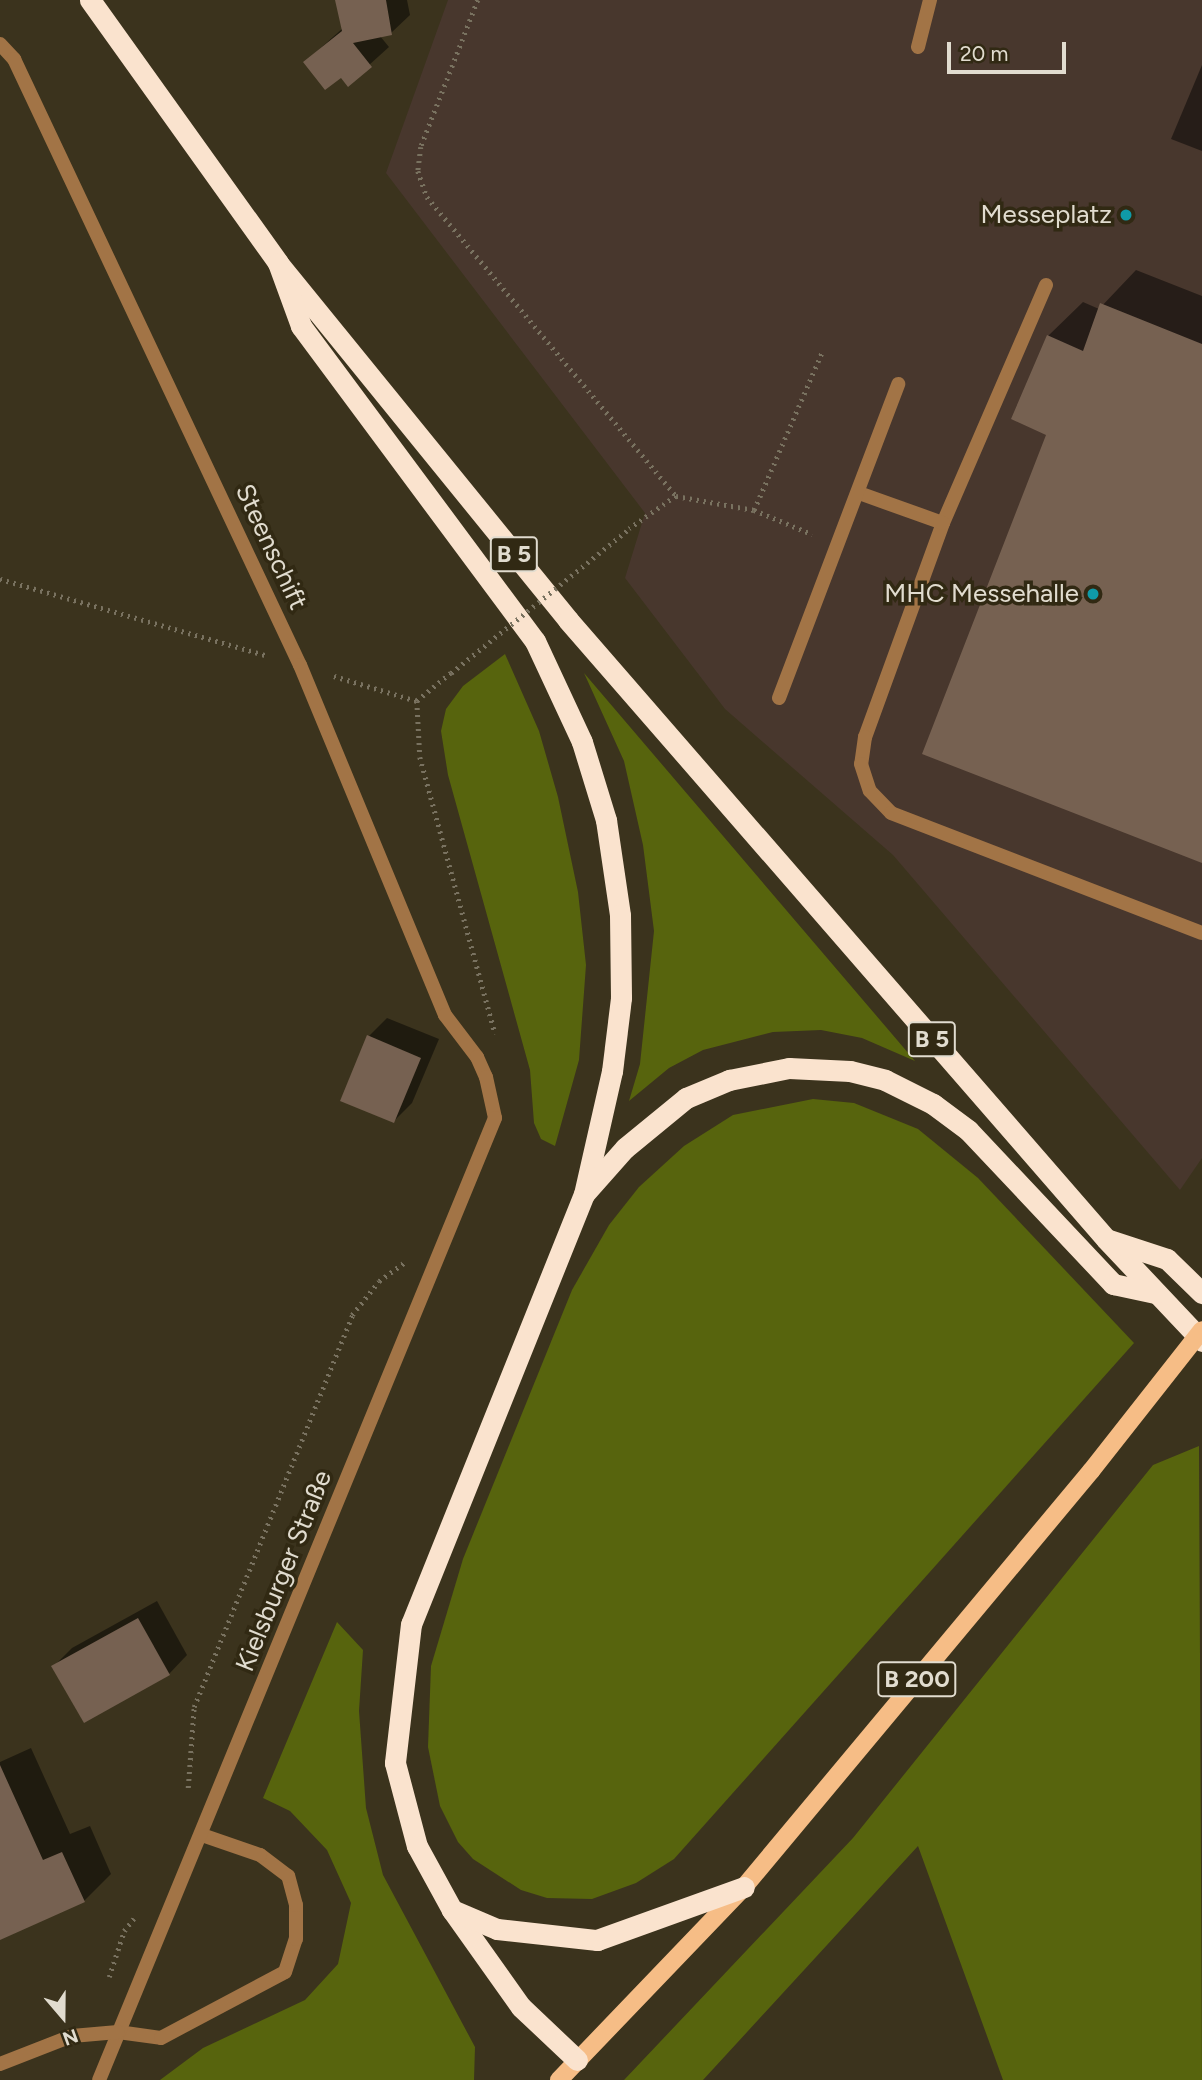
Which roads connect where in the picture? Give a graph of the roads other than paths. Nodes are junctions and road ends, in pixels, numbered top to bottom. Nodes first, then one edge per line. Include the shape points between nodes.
1 (90, 0) edge
2 (930, 0) edge
3 (0, 44) edge
4 (918, 47) dead end
5 (278, 263) junction
6 (1046, 285) dead end
7 (898, 384) dead end
8 (859, 493) junction
9 (943, 523) junction
10 (779, 698) dead end
11 (1202, 933) edge
12 (486, 1077) joint
13 (584, 1194) junction
14 (1106, 1240) junction
15 (1156, 1293) junction
16 (1202, 1293) edge
17 (1202, 1330) edge
18 (1202, 1340) edge
19 (202, 1835) junction
20 (744, 1887) junction
21 (452, 1910) junction
22 (118, 2032) junction
23 (577, 2060) junction
24 (0, 2064) edge
25 (99, 2080) edge
26 (559, 2080) edge

1 - 5 highway, B 5
2 - 4 street
3 - 12 street, Steenschift via 14,59 300,665 445,1015 477,1057
5 - 13 highway via 301,326 535,641 582,742 606,820 618,901 621,998 612,1071
5 - 14 highway, B 5 via 568,620
6 - 9 street
7 - 8 street
8 - 9 street
8 - 10 street
9 - 11 street via 864,737 861,765 870,792 891,813
12 - 19 street, Kielsburger Straße via 495,1118
13 - 15 highway via 625,1148 686,1098 729,1080 789,1068 850,1071 885,1080 933,1104 968,1130 1113,1284
13 - 21 highway via 411,1624 395,1763 417,1846
14 - 15 highway, B 5
14 - 16 highway via 1167,1259
15 - 18 highway, B 5
17 - 20 main road, B 200, bridge via 1091,1471
19 - 22 street, Kielsburger Straße
19 - 22 street via 260,1855 288,1876 296,1905 296,1939 285,1972 161,2038
20 - 21 highway via 597,1940 498,1929
20 - 23 main road, B 200
21 - 23 highway via 521,2007
22 - 24 street via 72,2036
22 - 25 street, Kielsburger Straße
23 - 26 main road, B 200

